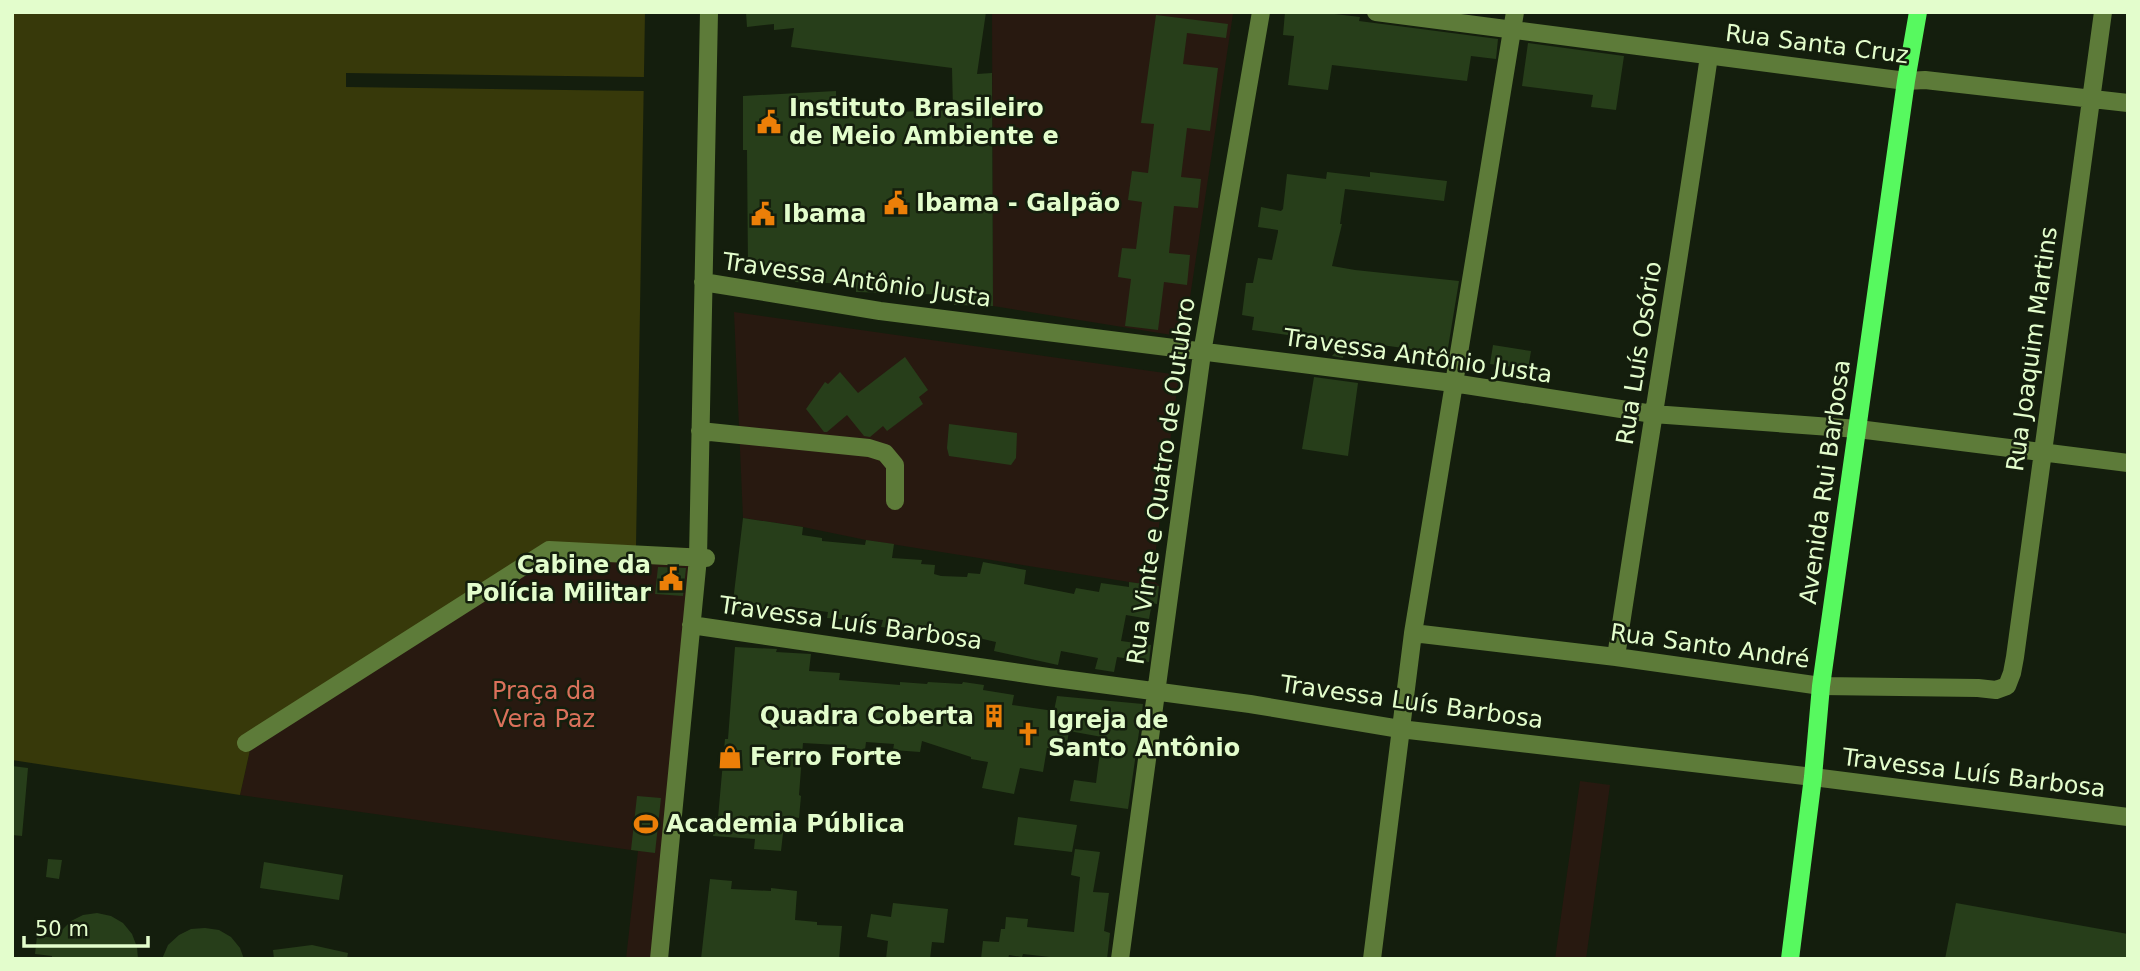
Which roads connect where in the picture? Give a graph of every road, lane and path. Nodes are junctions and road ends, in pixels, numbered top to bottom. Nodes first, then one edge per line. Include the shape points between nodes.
1 (709, 12) edge
2 (1261, 12) edge
3 (1376, 12) edge
4 (1918, 12) edge
5 (2103, 12) edge
6 (1514, 21) edge
7 (1709, 57) junction
8 (1906, 81) junction
9 (2092, 98) junction
10 (2128, 103) edge
11 (703, 282) junction
12 (1202, 353) junction
13 (1453, 383) junction
14 (1653, 414) junction
15 (1858, 429) junction
16 (701, 431) junction
17 (2043, 452) junction
18 (2128, 463) edge
19 (895, 501) dead end
20 (702, 558) junction
21 (691, 625) junction
22 (1413, 632) junction
23 (1616, 657) junction
24 (1821, 686) junction
25 (2002, 689) joint
26 (1157, 691) junction
27 (1400, 729) junction
28 (246, 743) dead end
29 (1813, 777) junction
30 (2128, 817) edge
31 (659, 959) edge
32 (1120, 959) edge
33 (1372, 959) edge
34 (1790, 959) edge

1 - 11 street
2 - 12 street, Rua Vinte e Quatro de Outubro
3 - 6 street, Rua Santa Cruz
4 - 8 main road, Avenida Rui Barbosa
5 - 9 street, Rua Joaquim Martins
6 - 7 street, Rua Santa Cruz
6 - 13 street
7 - 8 street, Rua Santa Cruz
7 - 14 street, Rua Luís Osório
8 - 9 street, Rua Santa Cruz
8 - 15 main road, Avenida Rui Barbosa
9 - 10 street, Rua Santa Cruz
9 - 17 street, Rua Joaquim Martins
11 - 12 street, Travessa Antônio Justa via 880,311
11 - 16 street
12 - 13 street, Travessa Antônio Justa
12 - 26 street, Rua Vinte e Quatro de Outubro
13 - 14 street, Travessa Antônio Justa
13 - 22 street
14 - 15 street, Travessa Antônio Justa
14 - 23 street, Rua Luís Osório
15 - 17 street, Travessa Antônio Justa
15 - 24 main road, Avenida Rui Barbosa
16 - 19 street via 885,453 895,465
16 - 20 street
17 - 18 street, Travessa Antônio Justa
17 - 25 street, Rua Joaquim Martins via 2012,673
20 - 21 street
20 - 28 street via 549,550
21 - 26 street, Travessa Luís Barbosa
21 - 31 street
22 - 23 street, Rua Santo André
22 - 27 street
23 - 24 street, Rua Santo André
24 - 25 street, Rua Santo André
24 - 29 main road, Avenida Rui Barbosa
26 - 27 street, Travessa Luís Barbosa
26 - 32 street, Rua Vinte e Quatro de Outubro
27 - 29 street, Travessa Luís Barbosa
27 - 33 street
29 - 30 street, Travessa Luís Barbosa
29 - 34 main road, Avenida Rui Barbosa

